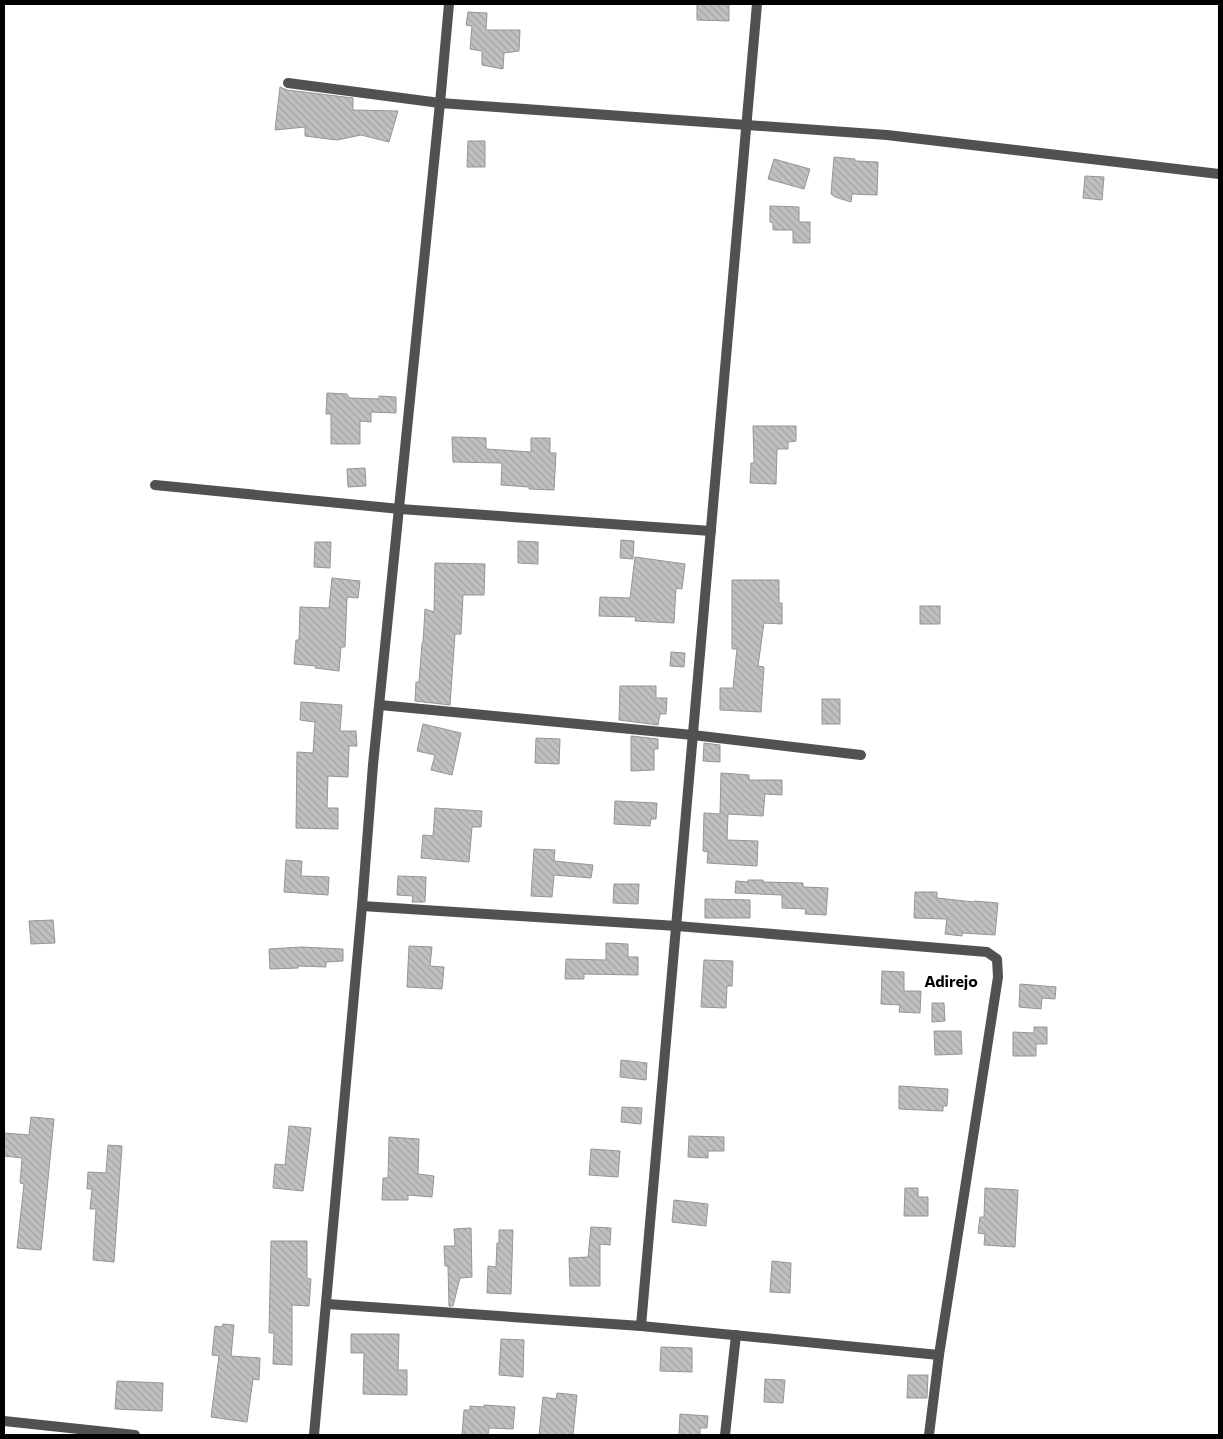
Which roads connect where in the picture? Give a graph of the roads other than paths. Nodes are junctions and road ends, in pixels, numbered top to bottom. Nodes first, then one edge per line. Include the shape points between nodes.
1 (449, 4) edge
2 (757, 4) edge
3 (288, 83) dead end
4 (440, 102) junction
5 (747, 124) junction
6 (1219, 174) edge
7 (155, 485) dead end
8 (400, 509) junction
9 (712, 531) junction
10 (380, 705) junction
11 (693, 735) junction
12 (861, 755) dead end
13 (362, 906) junction
14 (677, 926) junction
15 (327, 1304) junction
16 (642, 1326) junction
17 (736, 1335) junction
18 (939, 1355) junction
19 (4, 1421) edge
20 (135, 1435) edge
21 (314, 1435) edge
22 (725, 1435) edge
23 (929, 1435) edge

1 - 4 street
2 - 5 street
3 - 4 street
4 - 5 street
4 - 8 street
5 - 6 street via 887,135
5 - 9 street
7 - 8 street
8 - 9 street
8 - 10 street
9 - 11 street
10 - 11 street
10 - 13 street
11 - 12 street
11 - 14 street
13 - 14 street
13 - 15 street
14 - 16 street
14 - 18 street via 987,952 997,959 998,977
15 - 16 street
15 - 21 street
16 - 17 street
17 - 18 street
17 - 22 street
18 - 23 street
19 - 20 street

